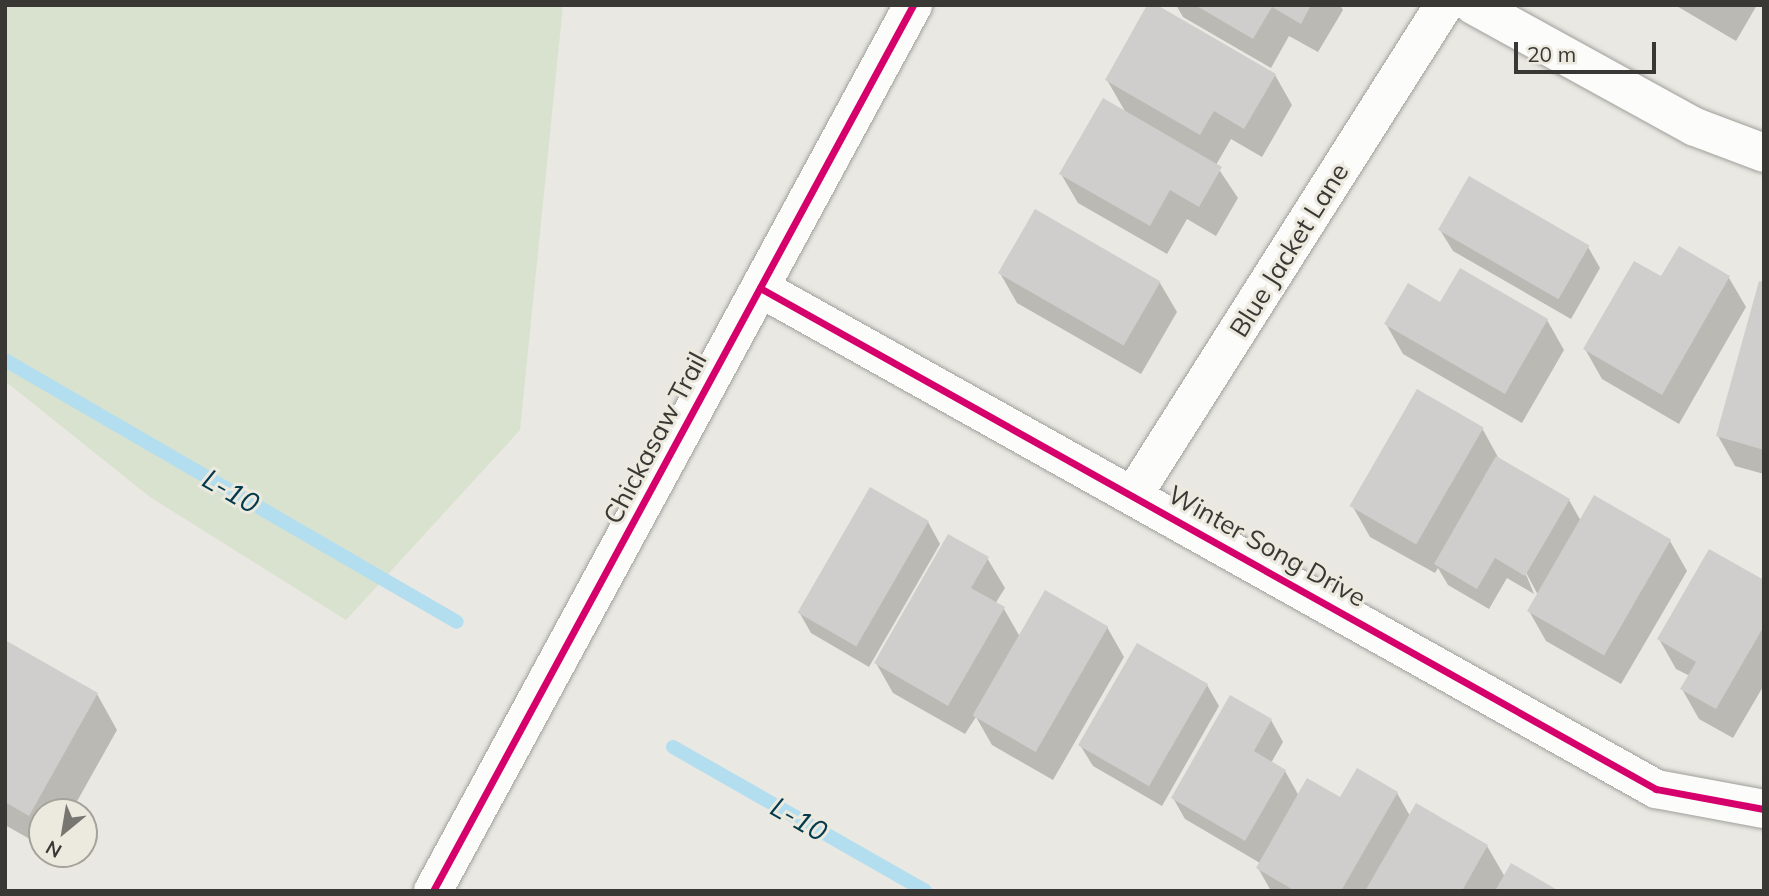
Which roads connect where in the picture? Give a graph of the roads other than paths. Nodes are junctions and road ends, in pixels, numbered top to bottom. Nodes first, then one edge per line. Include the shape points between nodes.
1 (913, 5) edge
2 (1444, 5) edge
3 (1473, 5) edge
4 (1764, 153) edge
5 (760, 288) junction
6 (1134, 494) junction
7 (1764, 809) edge
8 (433, 891) edge

1 - 5 street, Chickasaw Trail
2 - 6 street, Blue Jacket Lane
3 - 4 street via 1695,127
5 - 6 street, Winter Song Drive
5 - 8 street, Chickasaw Trail
6 - 7 street, Winter Song Drive via 1656,789

